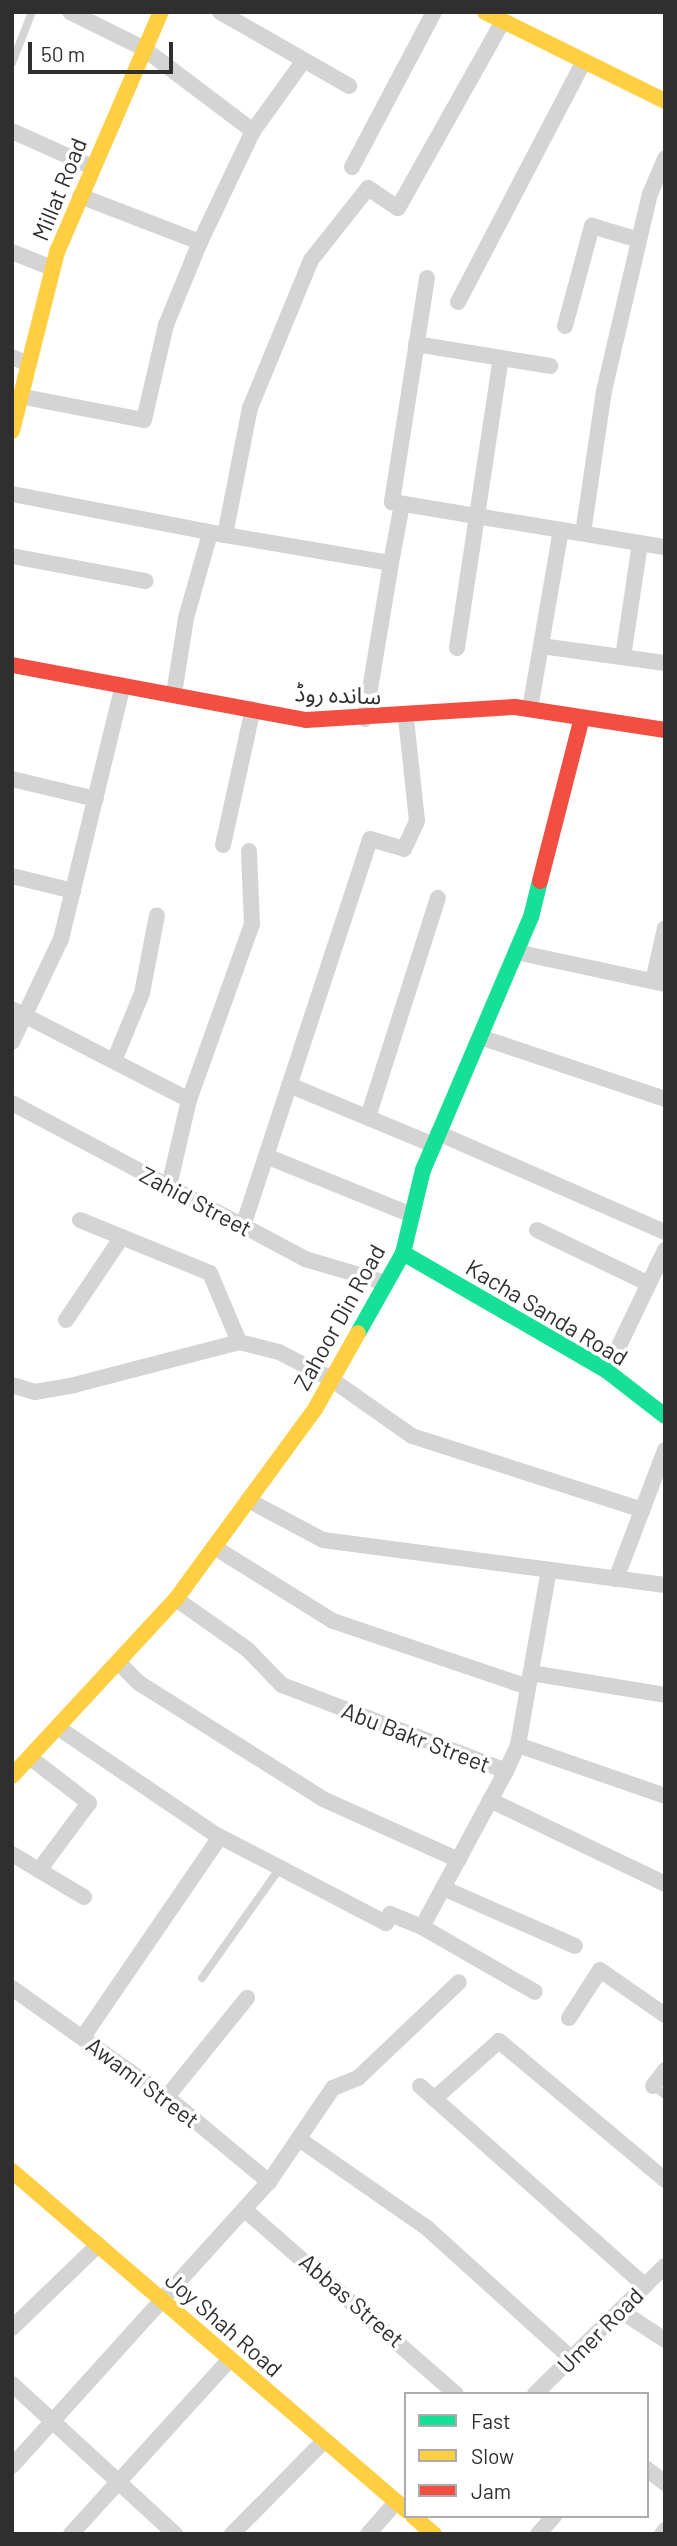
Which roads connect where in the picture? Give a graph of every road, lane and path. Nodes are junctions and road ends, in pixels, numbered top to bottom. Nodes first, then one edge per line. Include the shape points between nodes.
1 (32, 12) edge
2 (70, 12) edge
3 (161, 12) edge
4 (220, 12) edge
5 (433, 12) edge
6 (485, 12) edge
7 (503, 21) junction
8 (143, 48) junction
9 (304, 60) junction
10 (584, 61) junction
11 (12, 62) edge
12 (349, 86) dead end
13 (665, 101) edge
14 (12, 131) edge
15 (253, 131) junction
16 (665, 158) edge
17 (92, 167) junction
18 (352, 167) dead end
19 (80, 196) junction
20 (639, 240) junction
21 (200, 242) junction
22 (12, 252) edge
23 (52, 268) junction
24 (427, 278) dead end
25 (458, 302) dead end
26 (565, 326) dead end
27 (416, 344) junction
28 (501, 358) junction
29 (19, 360) edge
30 (550, 366) dead end
31 (19, 396) junction
32 (12, 431) edge
33 (12, 494) edge
34 (402, 504) junction
35 (480, 516) junction
36 (561, 530) junction
37 (583, 533) junction
38 (218, 534) junction
39 (640, 543) junction
40 (665, 547) edge
41 (12, 556) edge
42 (391, 563) junction
43 (146, 580) dead end
44 (541, 646) junction
45 (457, 648) dead end
46 (623, 657) junction
47 (665, 663) edge
48 (12, 665) edge
49 (123, 685) junction
50 (174, 694) junction
51 (253, 709) junction
52 (530, 709) junction
53 (406, 718) junction
54 (582, 718) junction
55 (365, 719) junction
56 (665, 730) edge
57 (12, 779) edge
58 (96, 799) junction
59 (223, 845) dead end
60 (249, 851) dead end
61 (12, 876) edge
62 (73, 891) junction
63 (438, 898) dead end
64 (157, 915) dead end
65 (665, 928) edge
66 (516, 952) junction
67 (659, 982) edge
68 (19, 1012) edge
69 (480, 1037) junction
70 (12, 1042) edge
71 (114, 1061) junction
72 (289, 1085) junction
73 (665, 1098) edge
74 (189, 1100) junction
75 (12, 1103) edge
76 (368, 1118) junction
77 (436, 1139) junction
78 (266, 1156) junction
79 (169, 1186) junction
80 (412, 1214) junction
81 (80, 1220) dead end
82 (243, 1226) junction
83 (537, 1230) dead end
84 (665, 1232) edge
85 (122, 1237) junction
86 (665, 1250) edge
87 (403, 1253) junction
88 (386, 1283) junction
89 (649, 1284) junction
90 (65, 1320) dead end
91 (239, 1342) junction
92 (607, 1371) junction
93 (331, 1379) junction
94 (12, 1385) edge
95 (665, 1416) edge
96 (665, 1450) edge
97 (248, 1500) junction
98 (642, 1510) junction
99 (214, 1546) junction
100 (549, 1570) junction
101 (616, 1579) junction
102 (665, 1585) edge
103 (176, 1599) junction
104 (119, 1663) junction
105 (529, 1680) junction
106 (665, 1695) edge
107 (60, 1729) junction
108 (518, 1745) junction
109 (32, 1759) junction
110 (506, 1771) junction
111 (12, 1776) edge
112 (665, 1796) edge
113 (491, 1800) junction
114 (220, 1837) junction
115 (12, 1854) edge
116 (459, 1860) junction
117 (281, 1868) junction
118 (39, 1870) junction
119 (665, 1884) edge
120 (443, 1888) junction
121 (84, 1897) dead end
122 (422, 1927) junction
123 (575, 1946) dead end
124 (202, 1979) dead end
125 (459, 1982) dead end
126 (12, 1988) edge
127 (535, 1992) dead end
128 (247, 1998) dead end
129 (665, 2015) edge
130 (569, 2018) dead end
131 (83, 2037) junction
132 (665, 2070) edge
133 (420, 2086) dead end
134 (659, 2091) edge
135 (166, 2098) junction
136 (434, 2099) junction
137 (299, 2138) junction
138 (12, 2171) edge
139 (664, 2179) edge
140 (269, 2182) junction
141 (245, 2210) junction
142 (98, 2245) junction
143 (665, 2266) edge
144 (645, 2286) junction
145 (165, 2303) junction
146 (621, 2311) junction
147 (12, 2328) edge
148 (665, 2340) edge
149 (572, 2358) junction
150 (230, 2359) junction
151 (12, 2384) edge
152 (454, 2392) edge
153 (537, 2392) edge
154 (52, 2421) junction
155 (325, 2441) junction
156 (12, 2466) edge
157 (649, 2471) edge
158 (118, 2482) junction
159 (665, 2483) edge
160 (401, 2506) edge
161 (415, 2518) edge
162 (552, 2518) edge
163 (71, 2534) edge
164 (175, 2534) edge
165 (232, 2534) edge
166 (368, 2534) edge
167 (434, 2534) edge
168 (538, 2534) edge

1 - 11 lane
2 - 8 street
3 - 8 street, Millat Road
4 - 9 street
5 - 18 street
6 - 7 street
7 - 10 street
7 - 38 street via 398,208 368,188 311,260 250,408
8 - 15 street
8 - 17 street, Millat Road
9 - 12 street
9 - 15 street
10 - 13 street
10 - 25 street
14 - 17 street
15 - 21 street
16 - 20 street
17 - 19 street, Millat Road
19 - 21 street
19 - 23 street, Millat Road
20 - 26 street via 592,226
20 - 37 street via 604,391
21 - 31 street via 166,325 144,420
22 - 23 street
23 - 29 street, Millat Road
24 - 27 street
27 - 28 street
27 - 34 street via 392,502
28 - 30 street
28 - 35 street
29 - 31 street, Millat Road
31 - 32 street, Millat Road
33 - 38 street
34 - 35 street
34 - 42 street
35 - 36 street
35 - 45 street
36 - 37 street
36 - 44 street
37 - 39 street
38 - 42 street
38 - 50 street via 186,618
39 - 40 street
39 - 46 street
41 - 43 street
42 - 55 street
44 - 46 street
44 - 52 street
46 - 47 street
48 - 49 street, ساندہ روڈ
49 - 50 street, ساندہ روڈ
49 - 58 street
50 - 51 street, ساندہ روڈ
51 - 55 street, ساندہ روڈ via 306,720
51 - 59 street
52 - 53 street, ساندہ روڈ
52 - 54 street, ساندہ روڈ
53 - 55 street, ساندہ روڈ
53 - 72 street via 417,821 404,849 370,839
54 - 56 street, ساندہ روڈ
54 - 66 street, Zahoor Din Road via 531,917
57 - 58 street
58 - 62 street
60 - 74 street via 253,924
61 - 62 street
62 - 68 street via 61,939
63 - 76 street
64 - 71 street via 142,993
65 - 67 street
66 - 67 street
66 - 69 street, Zahoor Din Road
68 - 70 street
68 - 71 street
69 - 73 street
69 - 77 street, Zahoor Din Road
71 - 74 street
72 - 76 street
72 - 78 street
74 - 79 street
75 - 79 street, Zahid Street
76 - 77 street
77 - 80 street, Zahoor Din Road
77 - 84 street
78 - 80 street
78 - 82 street
79 - 82 street, Zahid Street
80 - 87 street, Zahoor Din Road
81 - 85 street
82 - 88 street, Zahid Street via 305,1259
83 - 89 street
85 - 90 street
85 - 91 street via 210,1273
86 - 89 street
87 - 88 street, Zahoor Din Road
87 - 92 street, Kacha Sanda Road
88 - 93 street, Zahoor Din Road
89 - 92 street
91 - 93 street via 279,1352
91 - 94 street via 74,1385 34,1392
92 - 95 street, Kacha Sanda Road
93 - 97 street, Zahoor Din Road
93 - 98 street via 412,1436
96 - 98 street
97 - 99 street, Zahoor Din Road
97 - 100 street via 323,1541
98 - 101 street
99 - 103 street, Zahoor Din Road
99 - 105 street via 332,1621
100 - 101 street
100 - 105 street
101 - 102 street
103 - 104 street, Zahoor Din Road
103 - 110 street, Abu Bakr Street via 247,1649 282,1685
104 - 107 street, Zahoor Din Road
104 - 116 street via 139,1683 323,1799
105 - 106 street
105 - 108 street
107 - 109 street, Zahoor Din Road
107 - 114 street
108 - 110 street, Abu Bakr Street
108 - 112 street, Abu Bakr Street
109 - 111 street, Zahoor Din Road
109 - 118 street via 89,1803
110 - 113 street
113 - 116 street
113 - 119 street
114 - 117 street
114 - 131 street
115 - 118 street
116 - 120 street
117 - 122 street via 386,1923 390,1914
117 - 124 lane
118 - 121 street
120 - 122 street
120 - 123 street
122 - 127 street
125 - 137 street via 358,2078 333,2088
126 - 131 street, Awami Street
128 - 135 street
129 - 130 street via 600,1970
131 - 135 street, Awami Street
132 - 134 street
133 - 136 street
135 - 140 street, Awami Street
136 - 139 street via 499,2040
136 - 144 street
137 - 140 street
137 - 149 street via 427,2228
138 - 142 street, Joy Shah Road
140 - 141 street
141 - 145 street
141 - 152 street, Abbas Street
142 - 145 street, Joy Shah Road
142 - 147 street
143 - 144 street, Umer Road
144 - 146 street, Umer Road
145 - 150 street, Joy Shah Road
145 - 154 street
146 - 148 street
146 - 149 street, Umer Road
149 - 153 street, Umer Road
150 - 155 street, Joy Shah Road
150 - 158 street
151 - 154 street
154 - 156 street
154 - 158 street
155 - 160 street, Joy Shah Road
155 - 165 street
157 - 159 street
158 - 163 street
158 - 164 street
160 - 166 street
161 - 167 street
162 - 168 street

